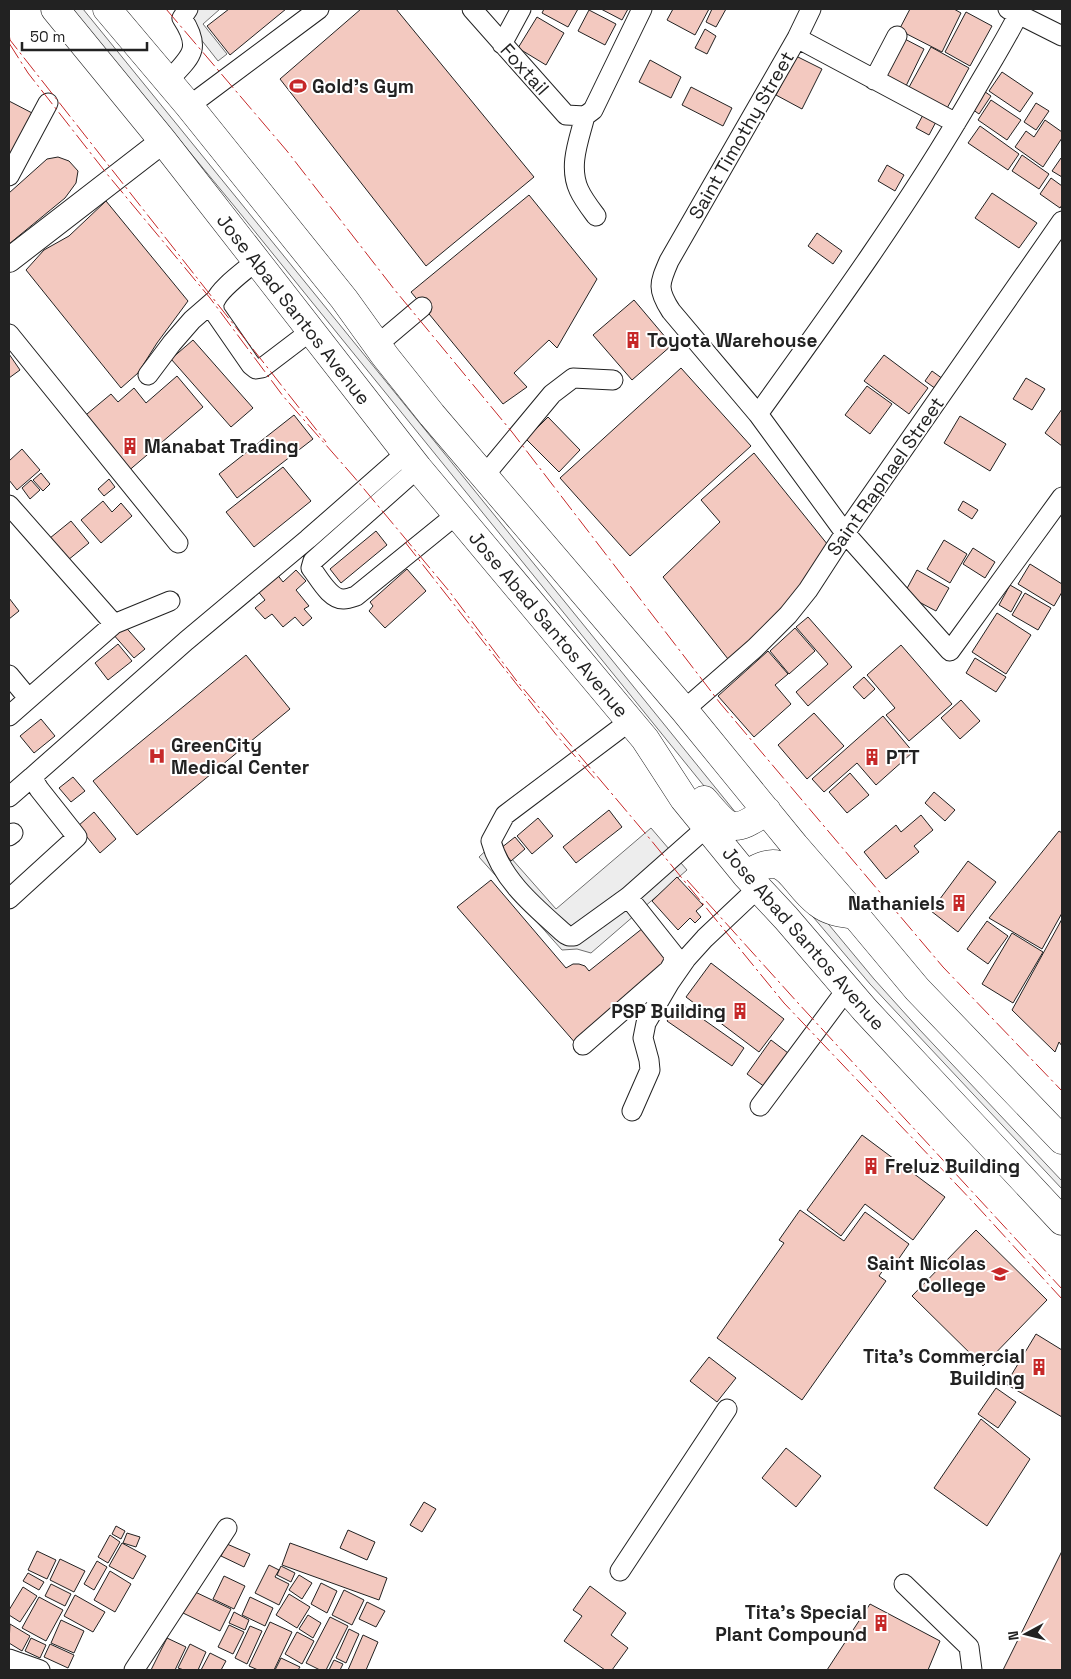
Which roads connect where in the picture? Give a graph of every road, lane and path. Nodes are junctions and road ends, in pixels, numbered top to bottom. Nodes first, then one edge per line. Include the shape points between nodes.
1 (55, 9) edge
2 (319, 9) edge
3 (472, 9) edge
4 (521, 9) edge
5 (642, 9) edge
6 (811, 9) edge
7 (1016, 11) edge
8 (117, 12) edge
9 (181, 12) edge
10 (897, 36) dead end
11 (1062, 36) edge
12 (797, 38) junction
13 (502, 44) junction
14 (874, 80) junction
15 (167, 82) junction
16 (48, 103) dead end
17 (189, 106) junction
18 (585, 116) junction
19 (956, 123) junction
20 (163, 141) junction
21 (9, 176) edge
22 (596, 216) dead end
23 (1062, 221) edge
24 (9, 260) edge
25 (256, 260) junction
26 (215, 300) junction
27 (422, 306) dead end
28 (312, 330) junction
29 (9, 334) edge
30 (377, 344) junction
31 (148, 375) dead end
32 (613, 380) dead end
33 (758, 414) junction
34 (412, 460) junction
35 (484, 476) junction
36 (1062, 497) edge
37 (9, 505) edge
38 (457, 514) junction
39 (845, 533) junction
40 (308, 539) junction
41 (178, 542) dead end
42 (320, 555) junction
43 (170, 601) dead end
44 (114, 624) junction
45 (9, 675) edge
46 (28, 698) junction
47 (684, 710) junction
48 (9, 716) edge
49 (630, 721) junction
50 (32, 777) junction
51 (9, 797) edge
52 (684, 799) junction
53 (766, 811) junction
54 (707, 828) junction
55 (752, 881) junction
56 (12, 891) edge
57 (628, 897) junction
58 (855, 915) junction
59 (848, 989) junction
60 (583, 1045) dead end
61 (760, 1106) dead end
62 (632, 1111) dead end
63 (1061, 1137) edge
64 (1062, 1222) edge
65 (727, 1409) dead end
66 (227, 1528) dead end
67 (620, 1571) dead end
68 (904, 1584) dead end
69 (9, 1660) edge
70 (40, 1670) edge
71 (134, 1670) edge
72 (972, 1670) edge

1 - 20 highway, Jose Abad Santos Avenue
2 - 17 street
3 - 13 street, Foxtail
4 - 13 street
5 - 18 street via 593,110
6 - 12 street, Saint Timothy Street
7 - 11 street
7 - 19 street
8 - 15 highway
9 - 15 street via 193,42 191,56
10 - 14 street
12 - 14 street
12 - 33 street, Saint Timothy Street via 661,279 662,296 671,311
13 - 18 street, Foxtail via 566,114
14 - 19 street
15 - 17 highway
16 - 21 street
17 - 30 highway
18 - 22 street via 574,175 579,190
19 - 33 street via 891,227
20 - 24 main road
20 - 25 highway, Jose Abad Santos Avenue
23 - 39 street, Saint Raphael Street
25 - 26 street
25 - 28 highway, Jose Abad Santos Avenue
26 - 28 street via 214,313 256,369 262,368
26 - 31 street via 192,320
27 - 30 street
28 - 34 highway, Jose Abad Santos Avenue
29 - 41 street
30 - 35 highway
32 - 35 street via 573,378 552,394
33 - 39 street, Saint Timothy Street
34 - 38 highway, Jose Abad Santos Avenue
34 - 40 street
34 - 42 street
35 - 47 highway
36 - 39 street, Saint Timothy Street via 950,651
37 - 44 street
38 - 42 street via 356,596 343,600 326,588 311,568
38 - 49 highway, Jose Abad Santos Avenue
39 - 47 street, Saint Raphael Street via 788,615
40 - 42 street
40 - 50 street
43 - 44 street
44 - 46 street
45 - 46 street
46 - 48 street
47 - 53 highway
49 - 52 highway, Jose Abad Santos Avenue
49 - 57 street via 506,815 491,841 495,856 509,878 537,909 569,936 579,934
50 - 51 street
50 - 56 street via 77,837
52 - 53 highway via 698,794 730,826 743,825
52 - 54 highway, Jose Abad Santos Avenue
53 - 58 highway
54 - 55 highway, Jose Abad Santos Avenue
54 - 57 street
55 - 58 highway via 766,864 778,864 819,904
55 - 59 highway, Jose Abad Santos Avenue
55 - 62 street via 686,959 646,1023 643,1038 650,1070
57 - 60 street via 674,955 673,963
58 - 63 highway via 917,990
59 - 61 street
59 - 64 highway, Jose Abad Santos Avenue
65 - 67 street
66 - 71 street
68 - 72 street via 970,1647
69 - 70 street

